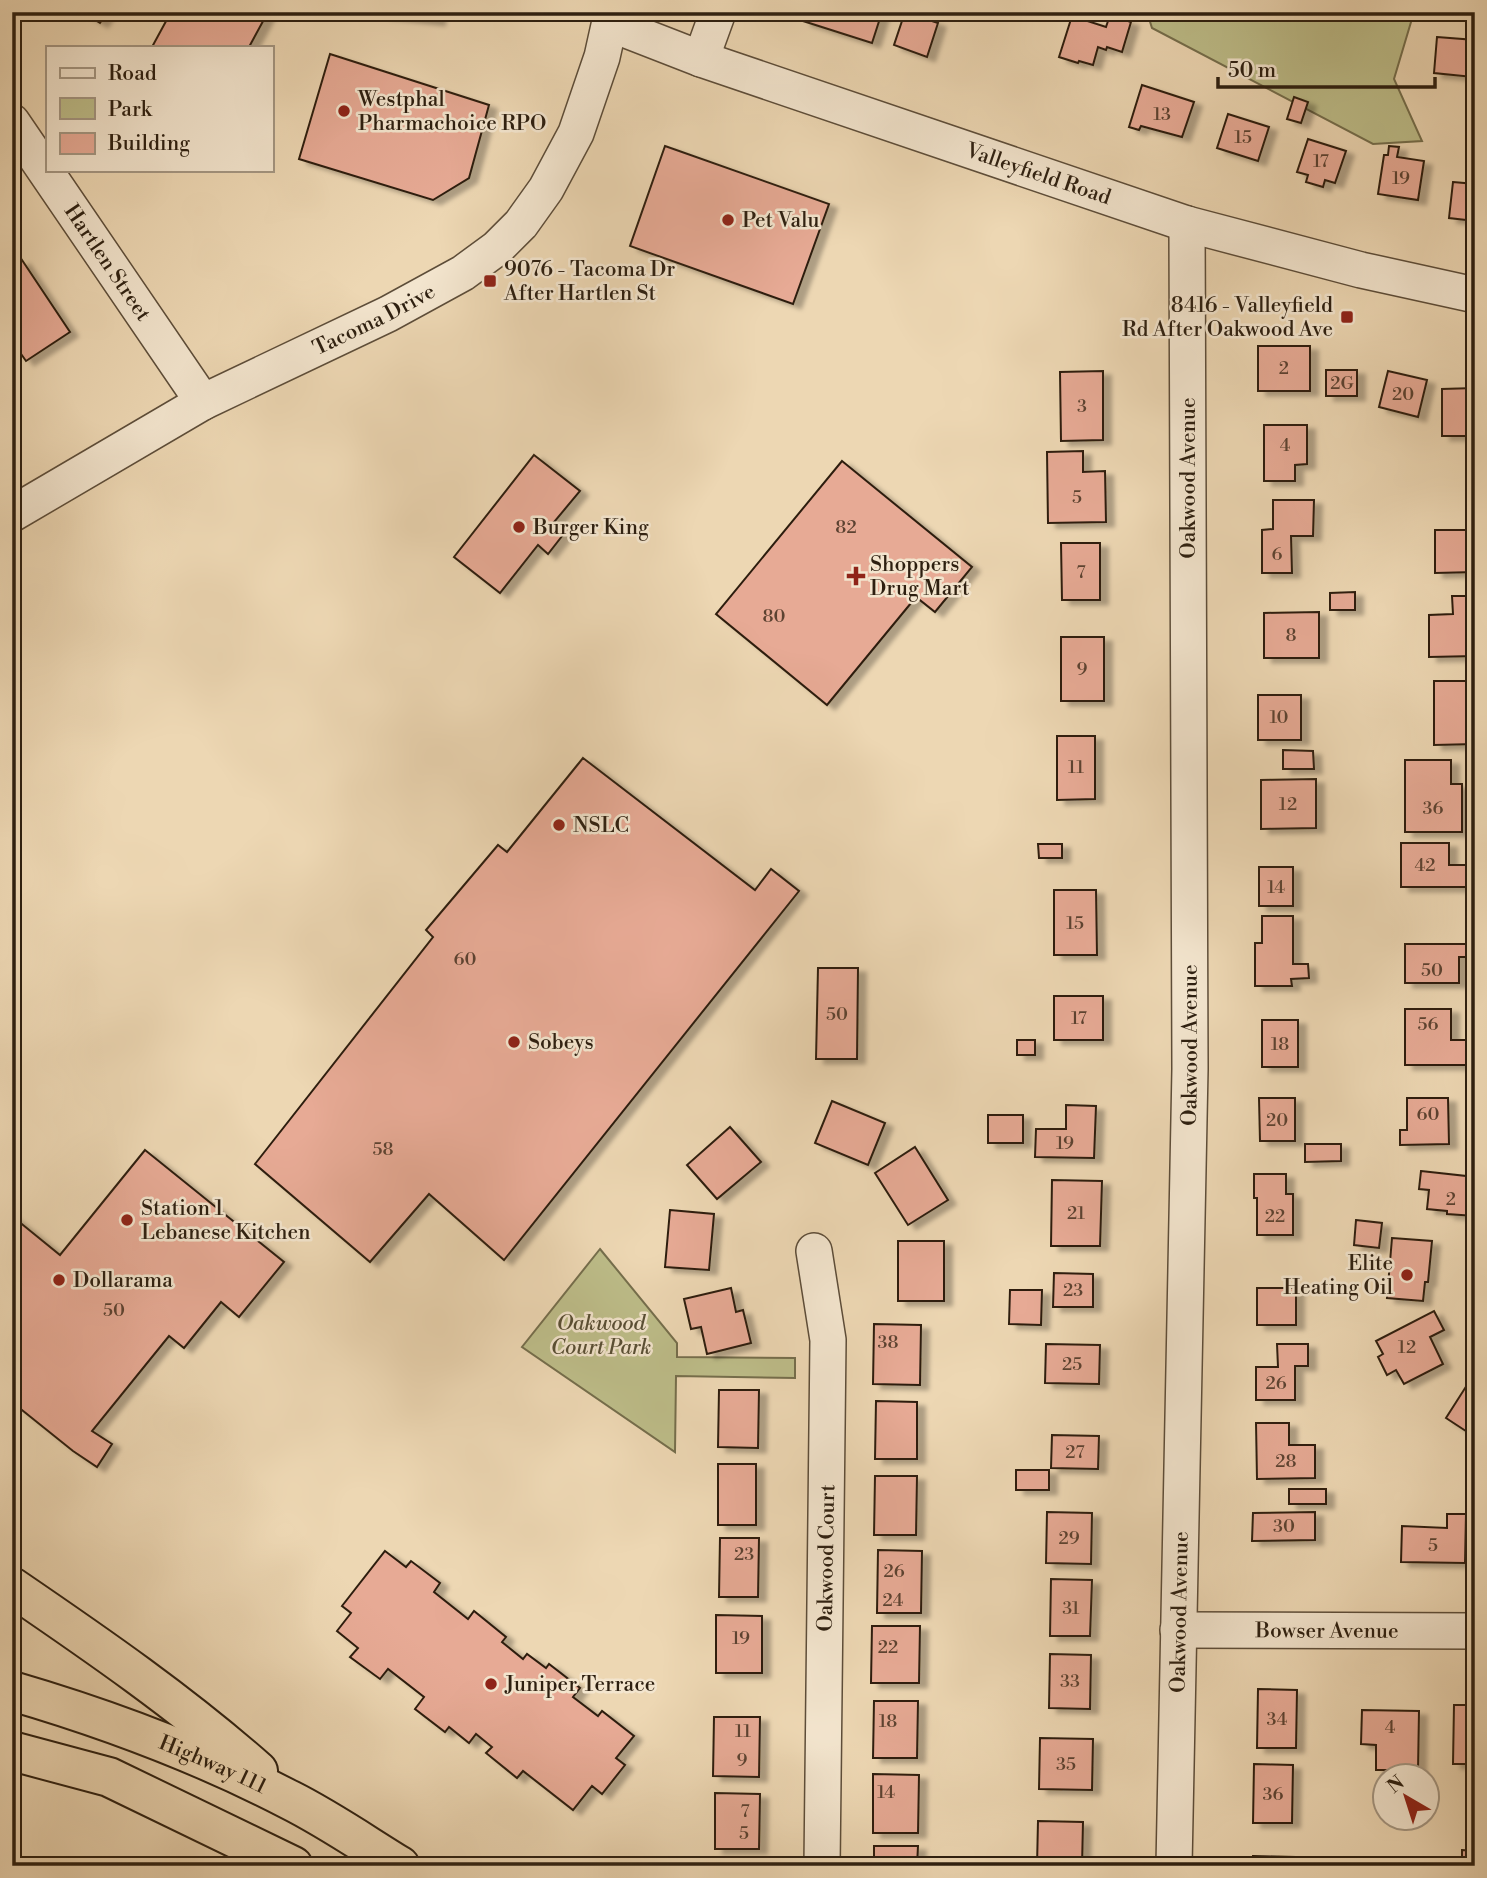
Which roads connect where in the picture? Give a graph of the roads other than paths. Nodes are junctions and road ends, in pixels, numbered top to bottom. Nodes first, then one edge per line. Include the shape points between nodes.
1 (718, 12) edge
2 (612, 18) edge
3 (701, 59) junction
4 (12, 122) edge
5 (46, 172) edge
6 (46, 172) edge
7 (1187, 224) junction
8 (1475, 295) edge
9 (203, 402) junction
10 (12, 514) edge
11 (814, 1251) dead end
12 (12, 1587) edge
13 (1178, 1630) junction
14 (1475, 1631) edge
15 (12, 1691) edge
16 (12, 1751) edge
17 (291, 1800) junction
18 (293, 1866) edge
19 (400, 1866) edge
20 (822, 1866) edge
21 (1174, 1866) edge

1 - 3 street
2 - 3 street, Valleyfield Road
2 - 9 street, Tacoma Drive via 573,139 546,189 497,248 463,273 388,314
3 - 7 street, Valleyfield Road
4 - 5 street, Hartlen Street
6 - 9 street, Hartlen Street
7 - 8 street, Valleyfield Road
7 - 13 street, Oakwood Avenue via 1190,1069
9 - 10 street, Tacoma Drive
11 - 20 street, Oakwood Court via 828,1340
12 - 17 highway via 208,1727
13 - 14 street, Bowser Avenue
13 - 21 street, Oakwood Avenue
15 - 17 highway, Highway 111 via 176,1746
16 - 18 highway via 109,1777
17 - 19 highway, Highway 111

